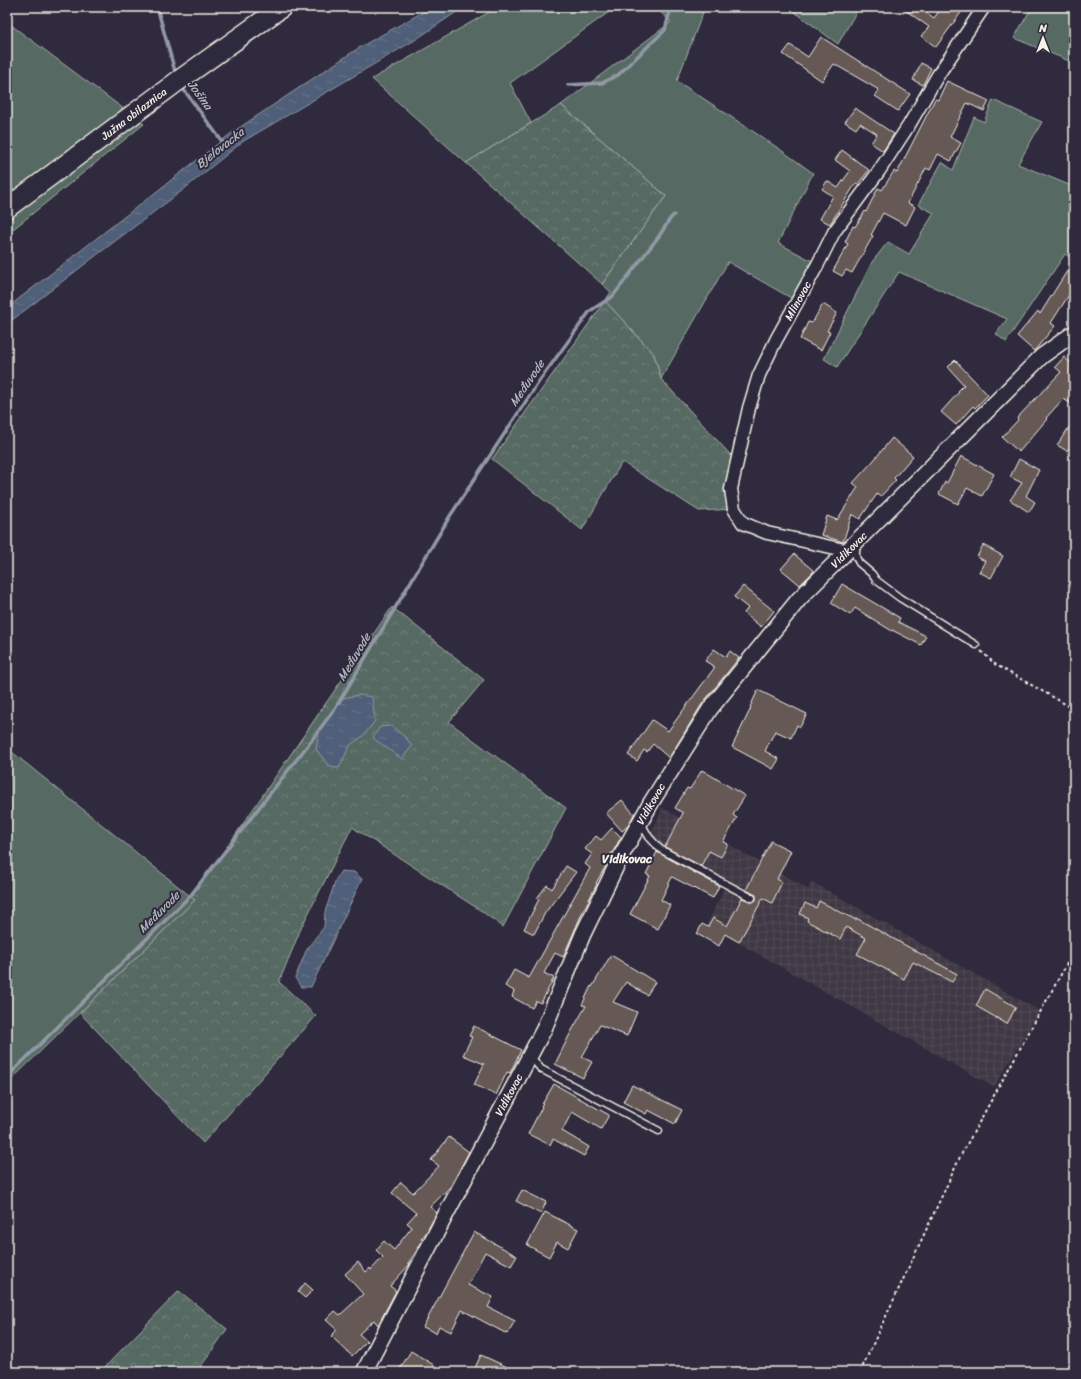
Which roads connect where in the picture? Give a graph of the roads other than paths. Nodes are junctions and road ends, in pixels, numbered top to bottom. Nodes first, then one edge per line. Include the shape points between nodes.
1 (984, 7) edge
2 (279, 8) edge
3 (7, 208) edge
4 (1074, 333) edge
5 (852, 547) junction
6 (976, 645) road end
7 (640, 822) junction
8 (752, 898) dead end
9 (530, 1056) junction
10 (659, 1130) dead end
11 (364, 1372) edge

1 - 5 street, Mlinovac via 879,171 834,232 759,375 749,408 731,489 734,508 743,523 767,533
2 - 3 main road, Južna obilaznica
4 - 5 street, Vidikovac via 1042,356
5 - 6 lane via 859,563 876,580 900,598
5 - 7 street, Vidikovac via 799,599 710,709
7 - 8 lane via 660,849
7 - 9 street, Vidikovac via 583,934 544,1029
9 - 10 lane via 541,1069
9 - 11 street, Vidikovac

